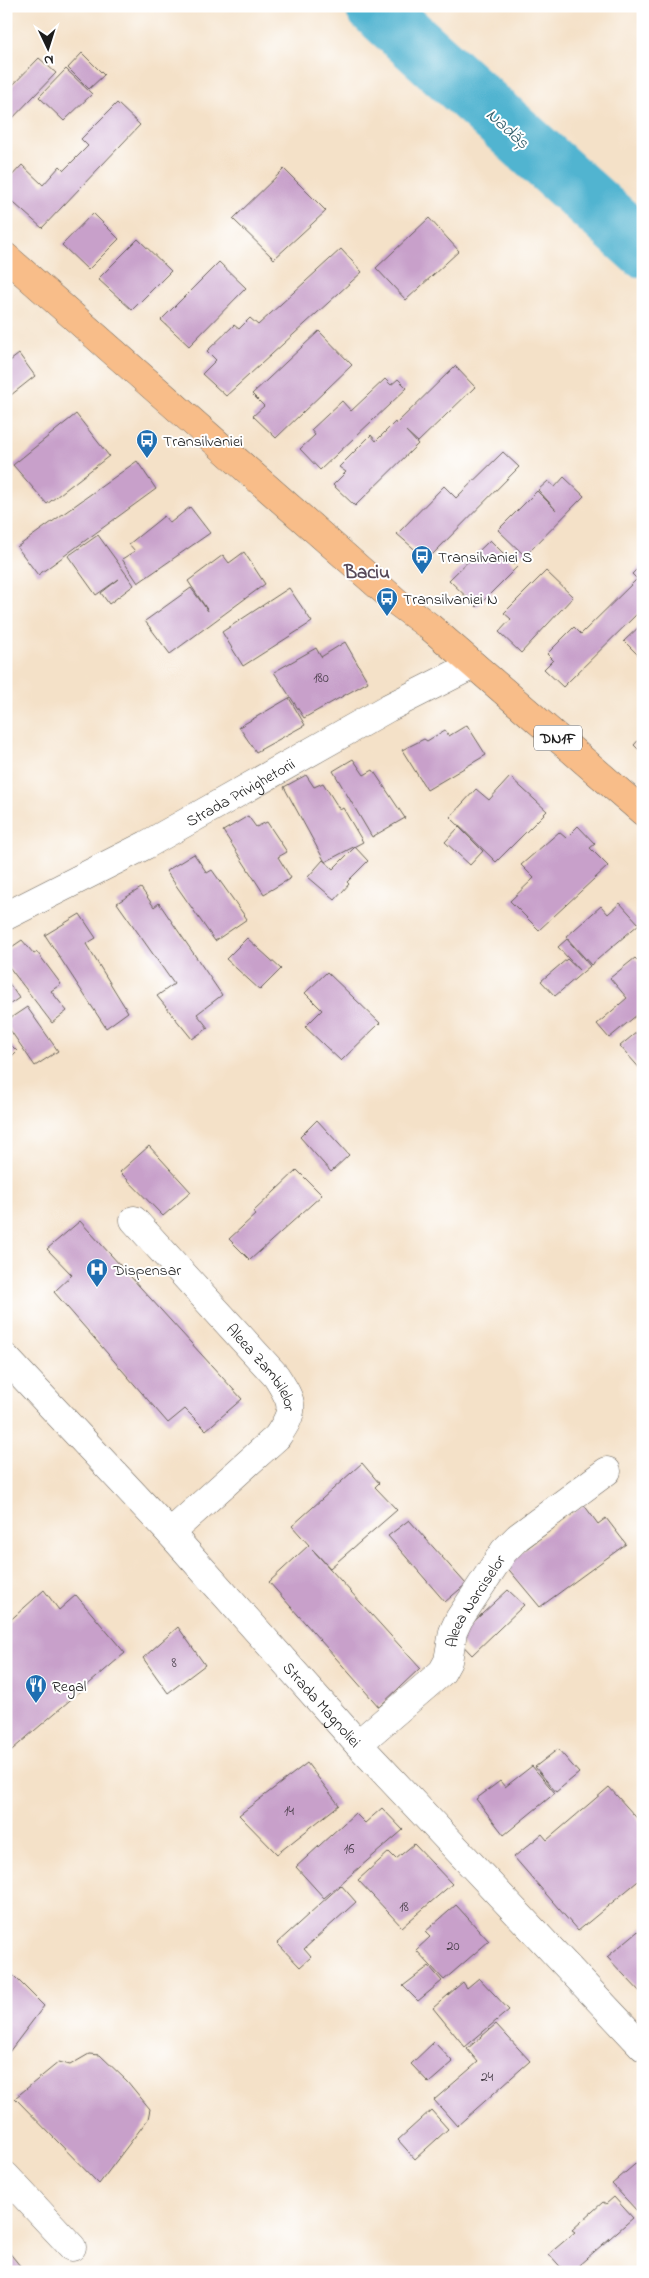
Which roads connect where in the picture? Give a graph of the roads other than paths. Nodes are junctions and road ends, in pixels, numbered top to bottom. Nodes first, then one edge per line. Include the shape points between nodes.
1 (6, 257) edge
2 (473, 665) junction
3 (643, 812) edge
4 (6, 916) edge
5 (134, 1220) dead end
6 (6, 1358) edge
7 (607, 1471) dead end
8 (170, 1533) junction
9 (358, 1744) junction
10 (643, 2047) edge
11 (6, 2176) edge
12 (72, 2247) dead end

1 - 2 main road, DN1F
2 - 3 main road, DN1F
2 - 4 street, Strada Privighetorii via 388,708 146,845
5 - 8 street, Aleea Zambilelor via 276,1376 290,1398 290,1418 277,1437
6 - 8 street, Strada Magnoliei
7 - 9 street, Aleea Narciselor via 504,1551 456,1626 449,1645 448,1661 442,1672
8 - 9 street, Strada Magnoliei
9 - 10 street, Strada Magnoliei
11 - 12 street

